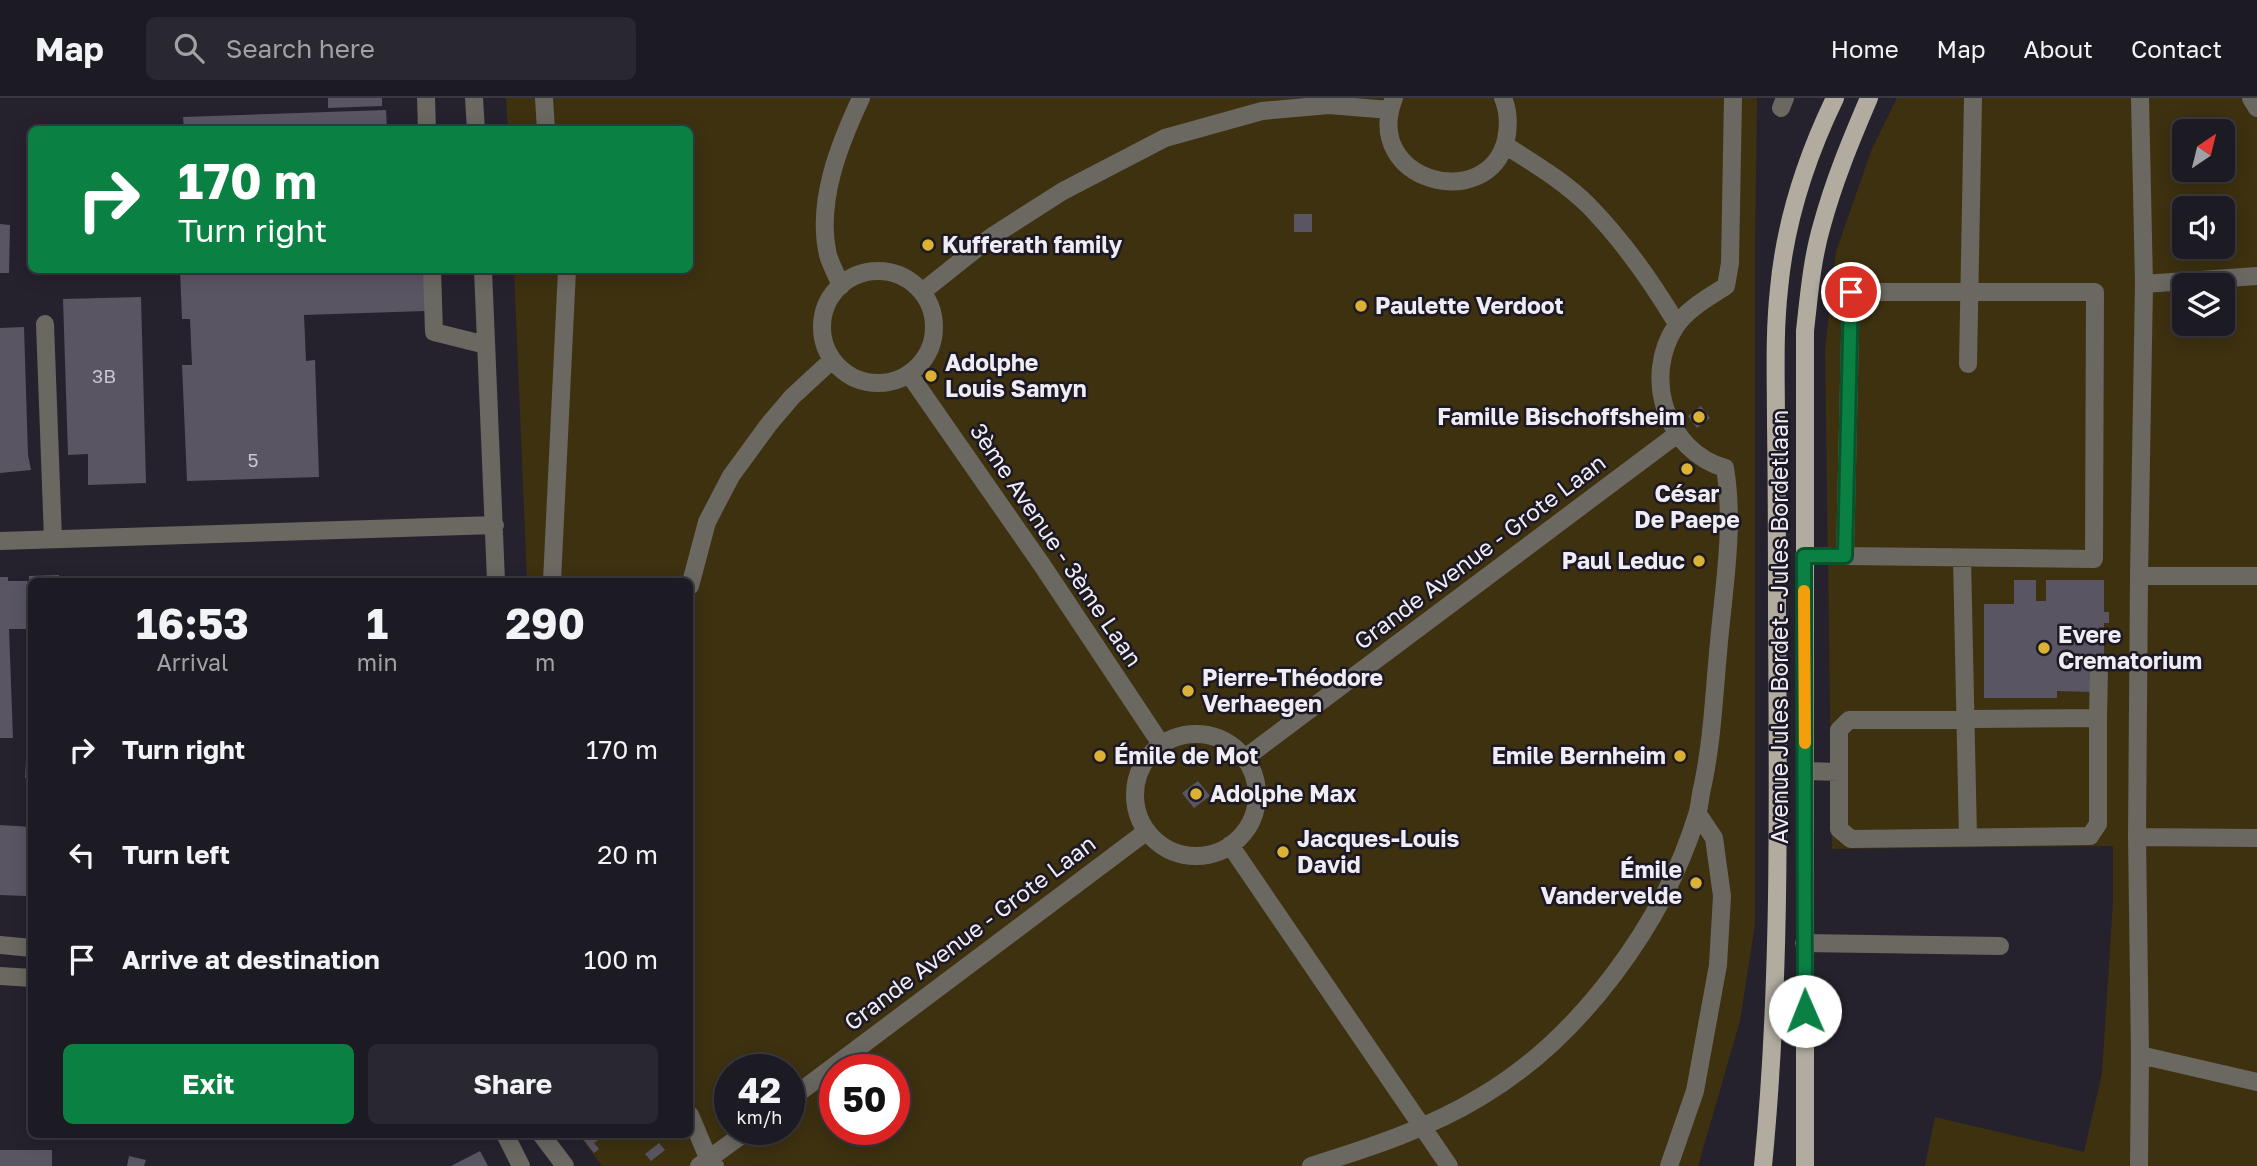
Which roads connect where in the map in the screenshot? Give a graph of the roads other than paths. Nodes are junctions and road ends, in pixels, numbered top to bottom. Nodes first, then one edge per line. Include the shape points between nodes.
1 (426, 98) edge
2 (474, 98) edge
3 (544, 98) edge
4 (861, 98) edge
5 (1503, 98) edge
6 (1733, 98) edge
7 (1835, 98) edge
8 (1869, 98) edge
9 (1972, 98) edge
10 (2140, 98) edge
11 (2251, 98) edge
12 (1392, 104) edge
13 (2257, 107) edge
14 (427, 126) edge
15 (476, 126) edge
16 (546, 126) edge
17 (1504, 145) junction
18 (432, 273) edge
19 (482, 273) edge
20 (568, 273) edge
21 (2257, 276) edge
22 (2144, 284) junction
23 (841, 286) junction
24 (922, 292) junction
25 (1969, 293) junction
26 (45, 324) dead end
27 (1677, 324) junction
28 (486, 345) junction
29 (832, 360) junction
30 (1968, 364) dead end
31 (909, 374) junction
32 (1676, 435) junction
33 (495, 525) junction
34 (53, 539) junction
35 (0, 541) edge
36 (1804, 556) junction
37 (1845, 556) junction
38 (1962, 558) junction
39 (2139, 576) junction
40 (2257, 576) edge
41 (496, 578) edge
42 (552, 578) edge
43 (692, 578) edge
44 (2099, 668) dead end
45 (2098, 718) junction
46 (1967, 720) junction
47 (1161, 744) junction
48 (1245, 758) junction
49 (1805, 771) junction
50 (1839, 772) junction
51 (1698, 814) junction
52 (1147, 831) junction
53 (2137, 837) junction
54 (1968, 838) junction
55 (2257, 838) edge
56 (1230, 845) junction
57 (1804, 943) junction
58 (0, 946) edge
59 (2000, 946) dead end
60 (28, 948) edge
61 (0, 976) edge
62 (28, 978) edge
63 (2140, 1055) junction
64 (2257, 1082) edge
65 (805, 1088) edge
66 (693, 1123) edge
67 (1423, 1126) junction
68 (507, 1138) edge
69 (544, 1138) edge
70 (731, 1145) edge
71 (708, 1164) edge
72 (521, 1166) edge
73 (565, 1166) edge
74 (1311, 1166) edge
75 (1449, 1166) edge
76 (1669, 1166) edge
77 (1763, 1166) edge
78 (1805, 1166) edge
79 (2139, 1166) edge

1 - 14 street
2 - 15 street
3 - 16 street
4 - 23 street via 832,173 827,201 828,255
5 - 17 street via 1509,126
6 - 27 street via 1726,285
7 - 77 main road, Avenue Jules Bordet - Jules Bordetlaan via 1808,159 1791,218 1779,289 1775,981
8 - 36 main road, Avenue Jules Bordet - Jules Bordetlaan via 1840,167 1811,276 1805,331
9 - 25 street
10 - 22 street
11 - 13 street
12 - 17 street via 1392,143 1413,171 1429,179 1446,183 1481,173
12 - 24 street via 1262,111 1165,138 1063,191 991,237
17 - 27 street via 1588,205 1656,288
18 - 28 street via 428,333
19 - 28 street
20 - 42 street
21 - 22 street
22 - 39 street
23 - 24 street via 859,274 877,271 909,280
23 - 29 street via 824,310 822,327
24 - 31 street via 935,327 923,362
25 - 30 street
25 - 37 street via 1851,292
25 - 38 street via 2095,292 2094,559
26 - 34 street
27 - 32 street via 1661,375 1664,405
28 - 33 street
29 - 31 street via 868,382 894,381
29 - 43 street via 792,397 731,476 707,522
31 - 47 street, 3ème Avenue - 3ème Laan
32 - 48 street, Grande Avenue - Grote Laan
32 - 51 street via 1688,448 1725,468 1728,488 1709,760
33 - 34 street
33 - 41 street
34 - 35 street
36 - 37 street
36 - 49 main road, Avenue Jules Bordet - Jules Bordetlaan
37 - 38 street
38 - 46 street
39 - 40 street
39 - 53 street
44 - 45 street
45 - 46 street
45 - 54 street via 2098,824 2090,836
46 - 50 street via 1849,720 1839,730
46 - 54 street
47 - 48 street via 1188,734 1204,734 1226,741
47 - 52 street via 1145,762 1136,785 1135,802
48 - 56 street via 1255,780 1257,803 1246,830
49 - 50 street
49 - 57 main road, Avenue Jules Bordet - Jules Bordetlaan
50 - 54 street via 1839,829 1851,839
51 - 67 street via 1657,908 1598,994 1565,1032 1482,1096
51 - 76 street via 1714,838 1722,896 1718,965 1695,1091
52 - 56 street via 1172,851 1188,855 1210,854
52 - 65 street, Grande Avenue - Grote Laan
53 - 55 street
53 - 63 street
56 - 67 street
57 - 59 street
57 - 78 main road, Avenue Jules Bordet - Jules Bordetlaan
58 - 60 street
61 - 62 street
63 - 64 street
63 - 79 street
66 - 71 street
67 - 74 street
67 - 75 street
68 - 72 street
69 - 73 street
70 - 71 street

